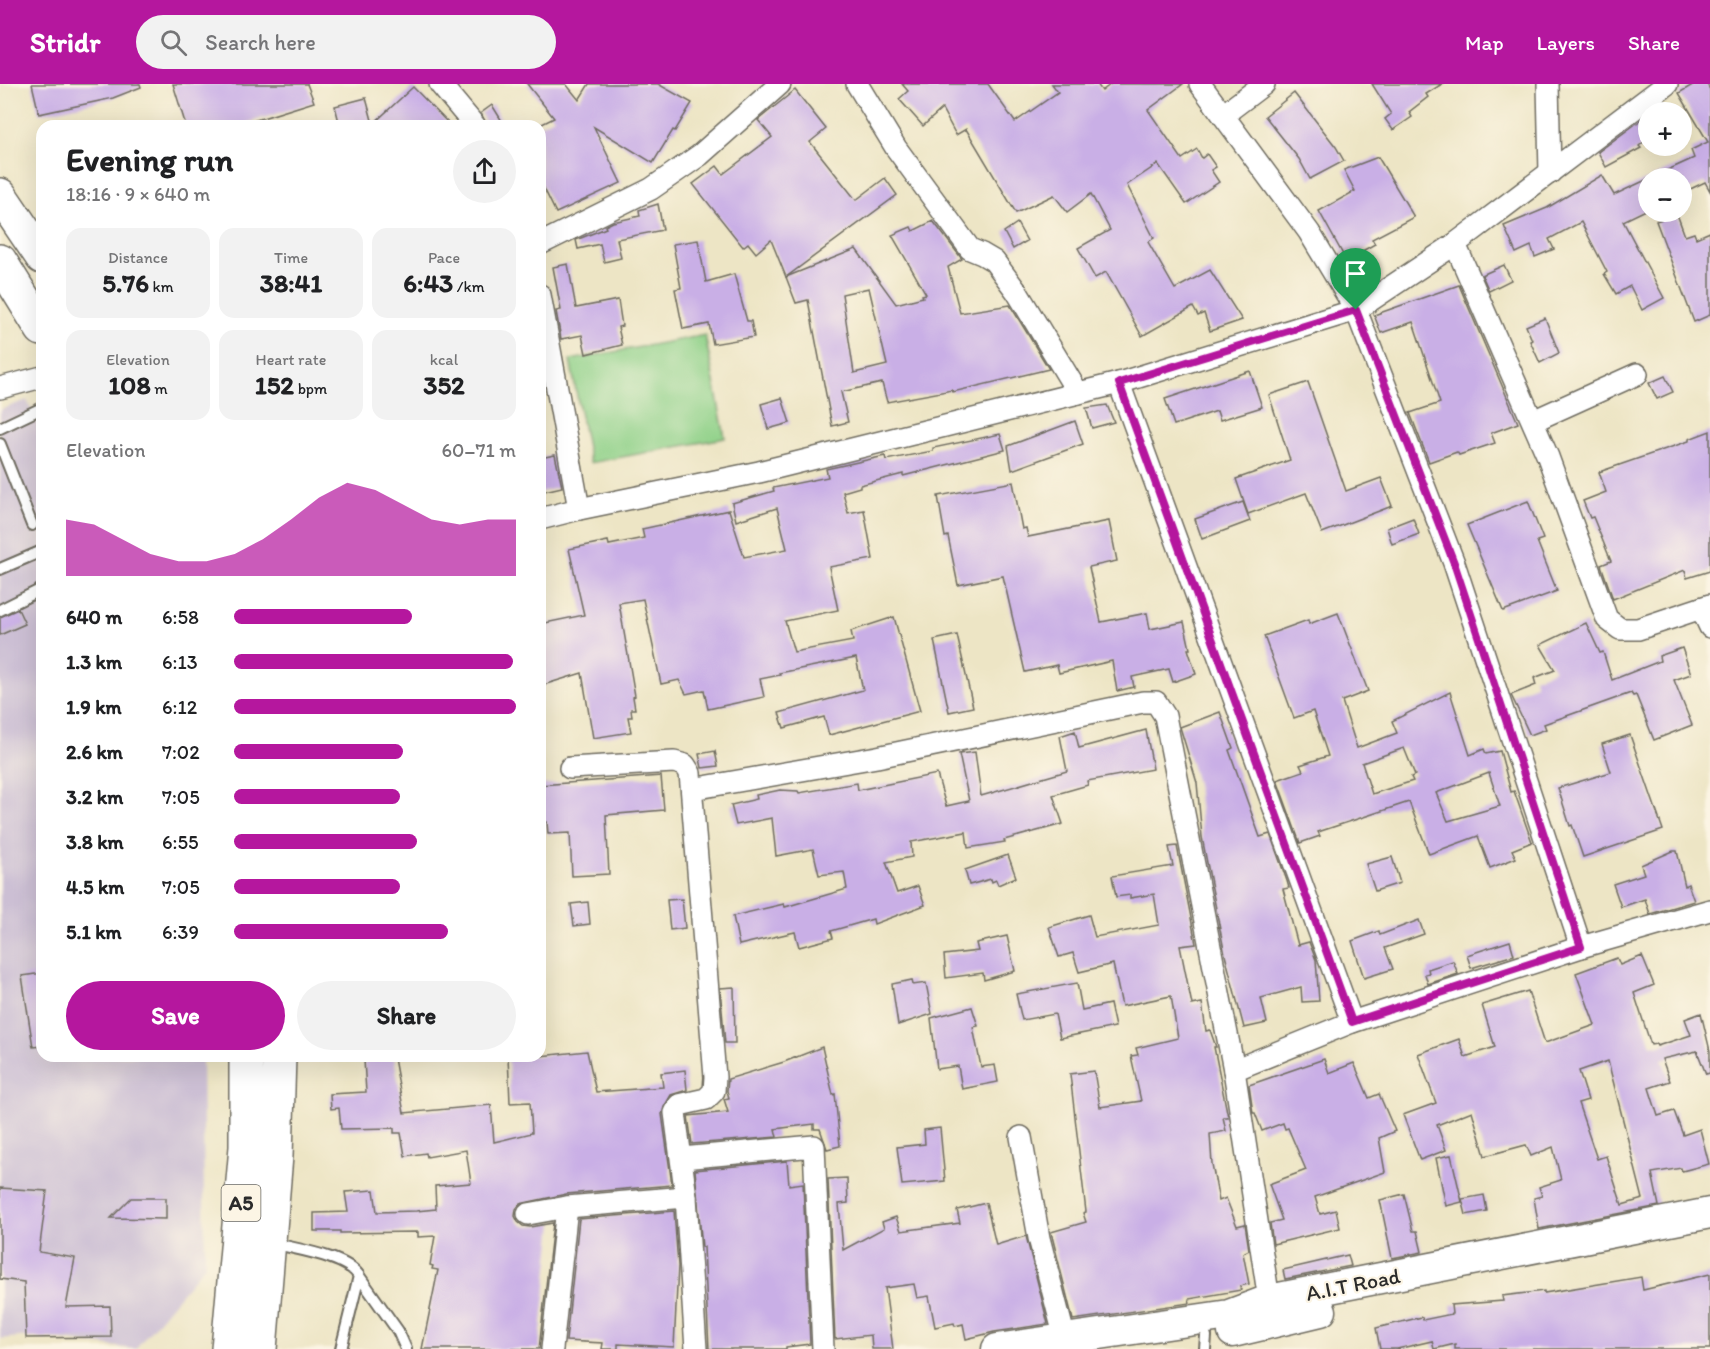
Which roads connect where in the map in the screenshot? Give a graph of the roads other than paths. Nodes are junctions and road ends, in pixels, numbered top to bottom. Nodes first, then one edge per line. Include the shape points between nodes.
1 (440, 84) edge
2 (780, 84) edge
3 (857, 84) edge
4 (1200, 84) edge
5 (1264, 84) edge
6 (1548, 84) edge
7 (1667, 84) edge
8 (1223, 115) junction
9 (470, 120) edge
10 (1550, 173) junction
11 (0, 195) edge
12 (546, 241) edge
13 (36, 244) edge
14 (1455, 244) junction
15 (0, 261) edge
16 (1356, 310) junction
17 (36, 319) edge
18 (546, 328) edge
19 (1637, 375) dead end
20 (36, 379) edge
21 (1119, 383) junction
22 (0, 388) edge
23 (1078, 393) junction
24 (36, 411) edge
25 (1533, 421) junction
26 (0, 428) edge
27 (0, 444) edge
28 (579, 508) junction
29 (546, 517) edge
30 (32, 525) dead end
31 (36, 554) edge
32 (0, 569) edge
33 (36, 592) edge
34 (0, 610) edge
35 (1707, 613) edge
36 (570, 768) dead end
37 (692, 789) junction
38 (1710, 910) edge
39 (1581, 947) junction
40 (1352, 1022) junction
41 (246, 1062) edge
42 (279, 1062) edge
43 (1234, 1070) junction
44 (1021, 1137) dead end
45 (682, 1158) junction
46 (686, 1197) junction
47 (567, 1207) junction
48 (1710, 1213) edge
49 (528, 1214) dead end
50 (1710, 1233) edge
51 (269, 1242) junction
52 (359, 1276) junction
53 (1269, 1300) junction
54 (1065, 1340) junction
55 (1136, 1341) edge
56 (1219, 1342) edge
57 (228, 1349) edge
58 (260, 1349) edge
59 (341, 1349) edge
60 (406, 1349) edge
61 (552, 1349) edge
62 (696, 1349) edge
63 (823, 1349) edge
64 (997, 1349) edge

1 - 9 street
2 - 12 street via 700,155 651,189
3 - 23 street via 896,148 970,249 994,261 1017,292
4 - 8 street
5 - 8 street
6 - 10 street
7 - 10 street
8 - 16 street via 1309,232
10 - 14 street
11 - 13 highway
14 - 16 street
14 - 25 street
15 - 17 highway
16 - 21 street
16 - 39 street via 1454,563
18 - 28 street
19 - 25 street
20 - 22 street
21 - 23 street
21 - 40 street
23 - 28 street via 759,472
24 - 26 lane
25 - 35 street via 1607,619 1620,629 1638,629
27 - 30 lane
28 - 29 street
31 - 32 lane
33 - 34 lane
36 - 37 street via 674,762 685,765 690,772
37 - 43 street via 1156,702 1164,716
37 - 45 street via 714,1091 706,1099 679,1105 675,1113
38 - 39 street
39 - 40 street
40 - 43 street
41 - 57 highway, A5 via 246,1147
42 - 51 highway, A5
43 - 53 street
44 - 54 street via 1039,1238
45 - 46 street
45 - 63 street via 814,1146
46 - 47 street
46 - 62 street
47 - 49 street
47 - 61 street
48 - 53 street, A.I.T Road
50 - 56 street, A.I.T Road via 1294,1316
51 - 52 lane via 344,1263
51 - 58 highway, A5
52 - 59 lane
52 - 60 lane via 398,1331
53 - 55 street, A.I.T Road
54 - 55 street, A.I.T Road
54 - 64 street, A.I.T Road
55 - 56 street, A.I.T Road

